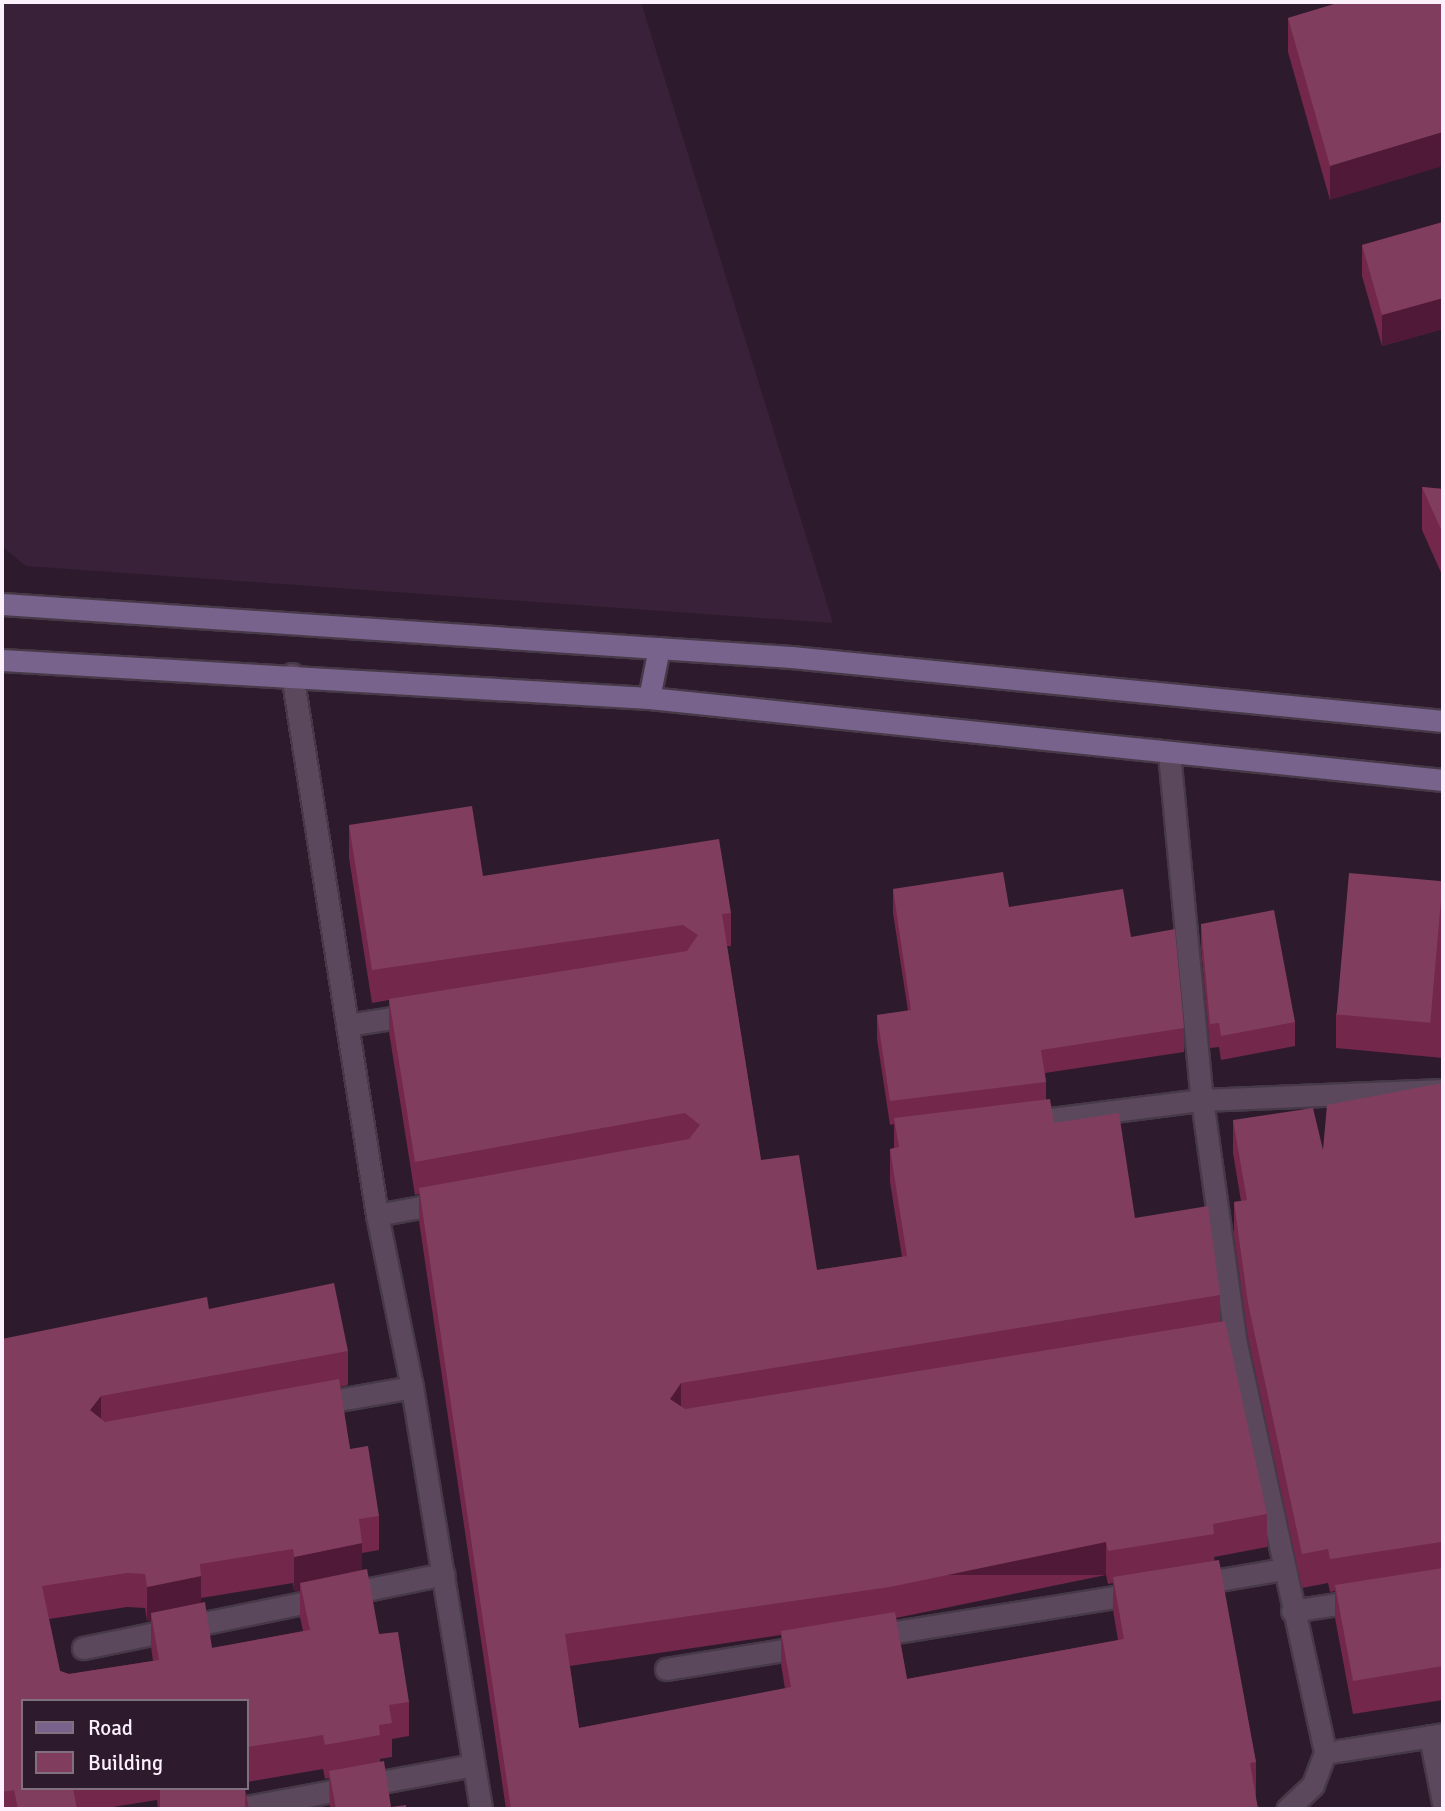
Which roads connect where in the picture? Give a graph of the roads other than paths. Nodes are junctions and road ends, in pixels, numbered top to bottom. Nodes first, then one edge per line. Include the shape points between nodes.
1 (2, 604) edge
2 (659, 648) junction
3 (2, 660) edge
4 (292, 674) junction
5 (649, 698) junction
6 (1443, 721) edge
7 (1169, 753) junction
8 (1443, 780) edge
9 (442, 1010) edge
10 (347, 1025) junction
11 (1443, 1090) edge
12 (1202, 1100) junction
13 (998, 1125) edge
14 (472, 1198) edge
15 (377, 1215) junction
16 (1235, 1339) junction
17 (1180, 1347) edge
18 (412, 1387) junction
19 (291, 1409) edge
20 (1284, 1569) junction
21 (443, 1574) junction
22 (1388, 1597) edge
23 (1293, 1611) junction
24 (83, 1648) dead end
25 (666, 1669) dead end
26 (1437, 1735) edge
27 (1325, 1753) junction
28 (473, 1765) junction
29 (1443, 1802) edge
30 (236, 1809) edge
31 (481, 1809) edge
32 (1287, 1809) edge

1 - 2 street
2 - 5 street
2 - 6 street
3 - 4 street
4 - 5 street
4 - 10 lane
5 - 7 street
7 - 8 street
7 - 12 lane
9 - 10 lane
10 - 15 lane
11 - 12 lane
12 - 13 lane
12 - 16 lane
14 - 15 lane
15 - 18 lane
16 - 17 lane
16 - 20 lane
18 - 19 lane
18 - 21 lane
20 - 23 lane
20 - 25 lane
21 - 24 lane
21 - 28 lane
22 - 23 lane
23 - 27 lane
26 - 27 lane
26 - 29 lane
27 - 32 lane via 1313,1785
28 - 30 lane
28 - 31 lane

